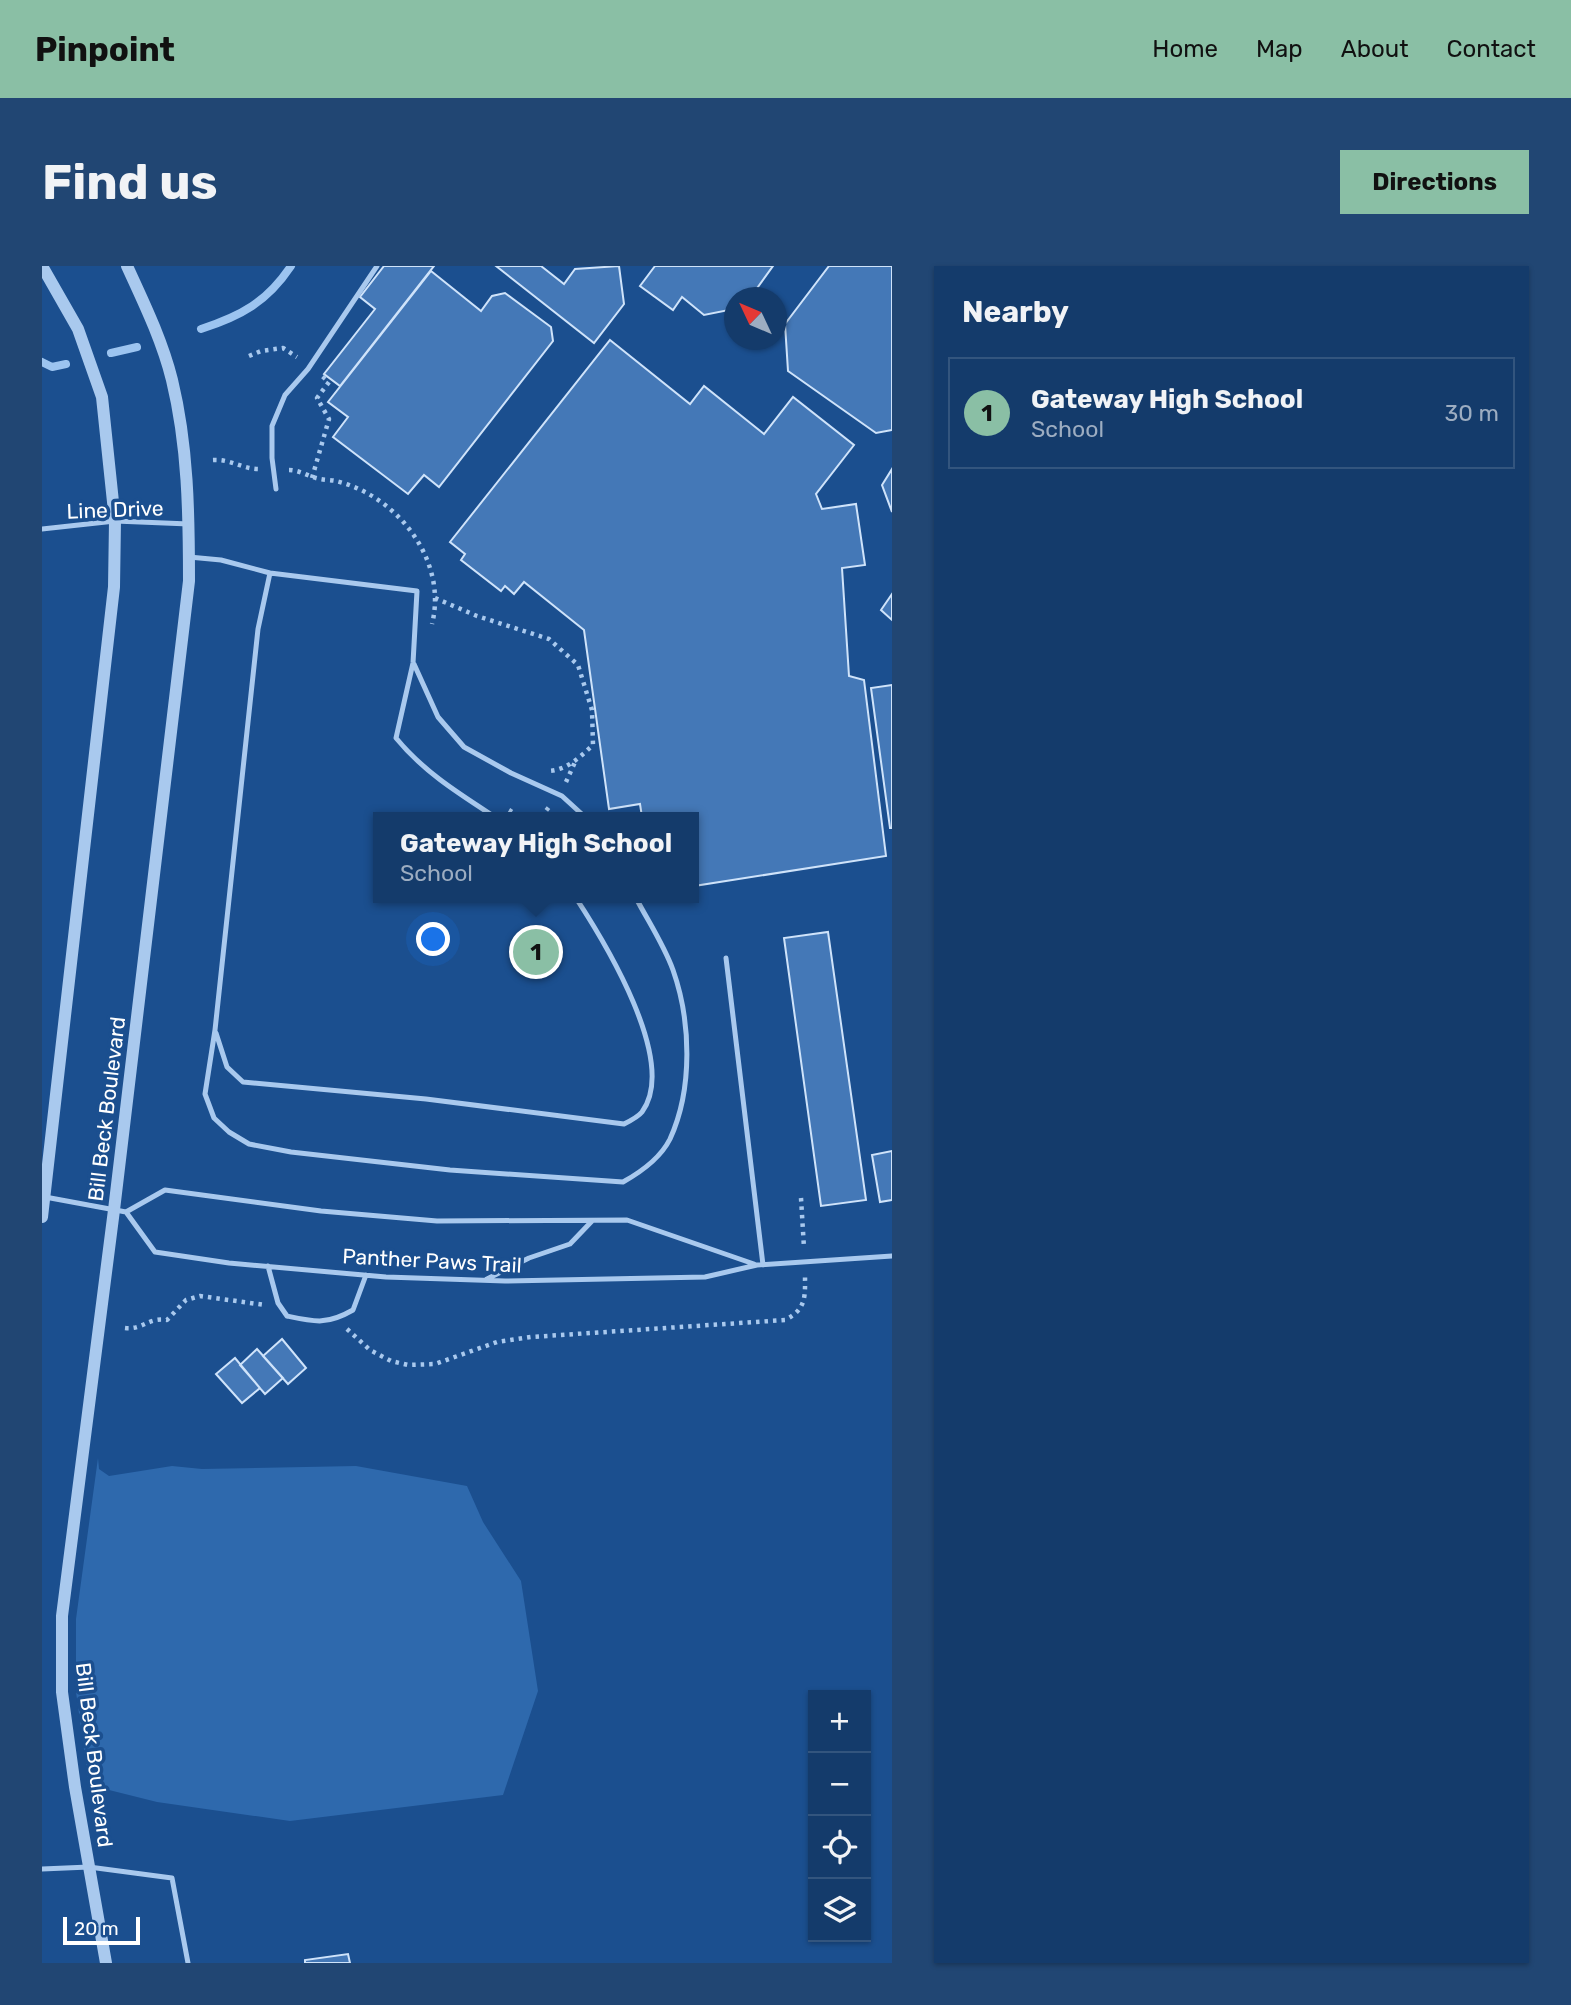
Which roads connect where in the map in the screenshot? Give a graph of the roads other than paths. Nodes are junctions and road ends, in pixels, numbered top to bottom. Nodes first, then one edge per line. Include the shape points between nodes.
1 (42, 266) edge
2 (127, 266) edge
3 (377, 266) edge
4 (276, 489) dead end
5 (115, 521) junction
6 (190, 524) junction
7 (42, 529) edge
8 (189, 557) junction
9 (270, 573) junction
10 (414, 663) junction
11 (488, 812) edge
12 (580, 812) edge
13 (579, 903) edge
14 (639, 903) edge
15 (726, 958) dead end
16 (215, 1030) junction
17 (45, 1197) junction
18 (120, 1211) junction
19 (42, 1217) edge
20 (593, 1221) junction
21 (892, 1256) edge
22 (760, 1265) junction
23 (268, 1266) junction
24 (366, 1275) junction
25 (485, 1280) junction
26 (89, 1867) junction
27 (42, 1869) edge
28 (106, 1963) edge
29 (188, 1963) edge

1 - 5 street via 78,329 102,397
2 - 6 street, Bill Beck Boulevard via 153,321 172,379
3 - 4 lane via 285,395 272,426
5 - 6 lane, Line Drive
5 - 7 lane, Line Drive
5 - 17 street via 114,587
6 - 8 street, Bill Beck Boulevard
8 - 9 lane
8 - 18 street, Bill Beck Boulevard
9 - 10 lane via 417,591
9 - 16 lane via 256,641
10 - 11 lane via 397,738 433,775
10 - 12 lane via 438,717 464,747 562,796
13 - 16 lane via 641,1017 650,1049 648,1099 641,1114 624,1124 243,1082 227,1067
14 - 16 lane via 673,969 687,1056 681,1105 669,1141 642,1172 623,1182 450,1170 249,1144 214,1118 205,1094
15 - 22 lane
17 - 18 lane
17 - 19 street
18 - 20 lane, Panther Paws Trail via 165,1191 437,1221
18 - 23 lane, Panther Paws Trail via 155,1252
18 - 26 street, Bill Beck Boulevard via 62,1616 62,1692
20 - 22 lane, Panther Paws Trail via 627,1220
20 - 25 lane via 570,1244
21 - 22 lane, Panther Paws Trail
22 - 25 lane, Panther Paws Trail via 705,1277
23 - 24 lane, Panther Paws Trail
23 - 24 lane via 278,1303 287,1316 315,1322 354,1310
24 - 25 lane, Panther Paws Trail
26 - 27 lane
26 - 28 street, Bill Beck Boulevard
26 - 29 lane via 172,1878

